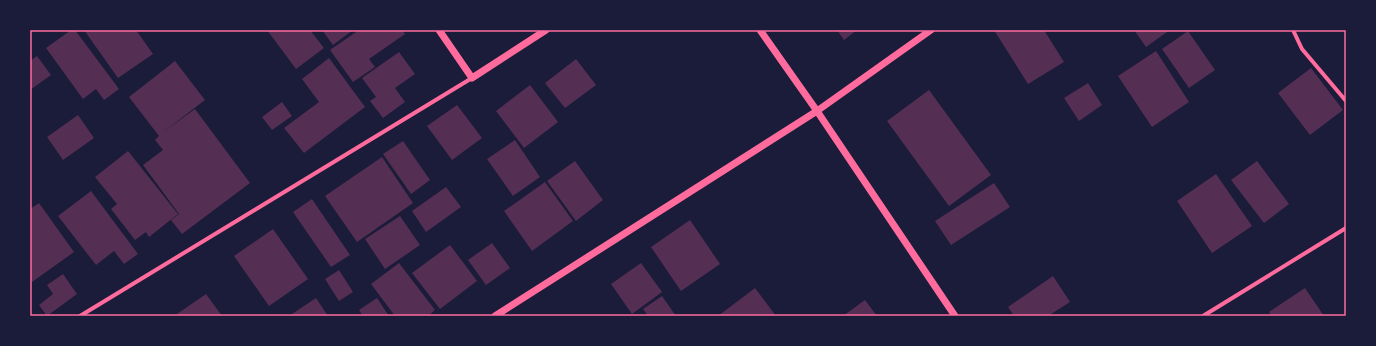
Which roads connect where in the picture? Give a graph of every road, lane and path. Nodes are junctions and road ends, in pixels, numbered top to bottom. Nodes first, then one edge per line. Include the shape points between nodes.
1 (439, 30) edge
2 (546, 30) edge
3 (760, 30) edge
4 (931, 30) edge
5 (1293, 30) edge
6 (472, 78) junction
7 (1346, 101) edge
8 (817, 111) junction
9 (1346, 228) edge
10 (80, 316) edge
11 (494, 316) edge
12 (955, 316) edge
13 (1203, 316) edge

1 - 6 street
2 - 6 street
3 - 8 street
4 - 8 street
5 - 7 street via 1302,50
6 - 10 street
8 - 11 street
8 - 12 street
9 - 13 street

